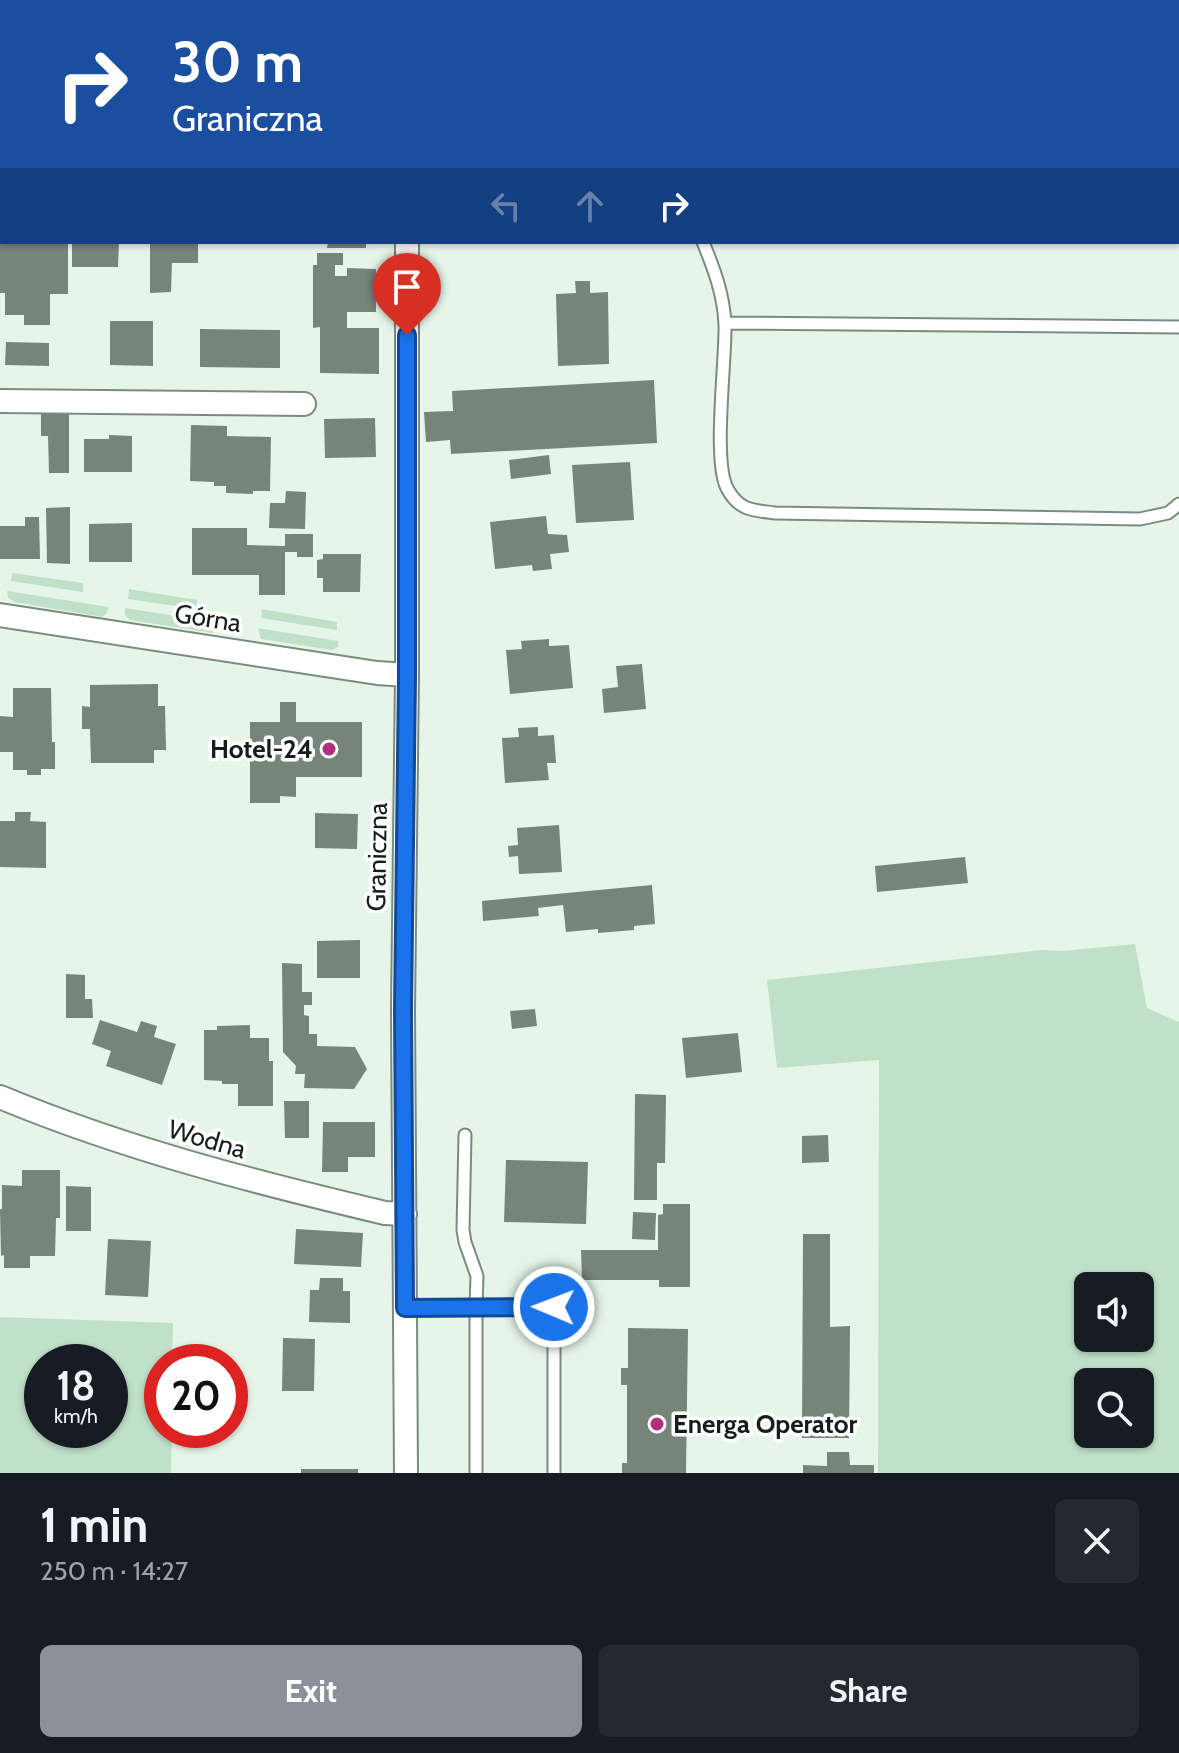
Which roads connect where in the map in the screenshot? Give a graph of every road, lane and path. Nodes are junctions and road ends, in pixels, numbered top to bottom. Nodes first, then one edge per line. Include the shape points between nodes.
1 (407, 244) edge
2 (704, 244) edge
3 (725, 323) junction
4 (1179, 327) edge
5 (0, 401) edge
6 (304, 404) dead end
7 (1179, 504) edge
8 (0, 615) edge
9 (407, 675) junction
10 (0, 1097) edge
11 (465, 1135) dead end
12 (405, 1214) junction
13 (476, 1307) junction
14 (405, 1308) junction
15 (406, 1473) edge
16 (476, 1473) edge
17 (554, 1473) edge

1 - 9 street, Graniczna
2 - 3 lane via 718,277
3 - 4 lane
3 - 7 lane via 720,458 726,489 743,508 775,513 1140,519 1168,513
5 - 6 street
8 - 9 street, Górna
9 - 12 street, Graniczna
10 - 12 street, Wodna via 190,1164
11 - 13 lane via 463,1230 477,1276
12 - 14 street, Graniczna
13 - 14 lane
13 - 16 lane
13 - 17 lane via 554,1307
14 - 15 street, Graniczna

